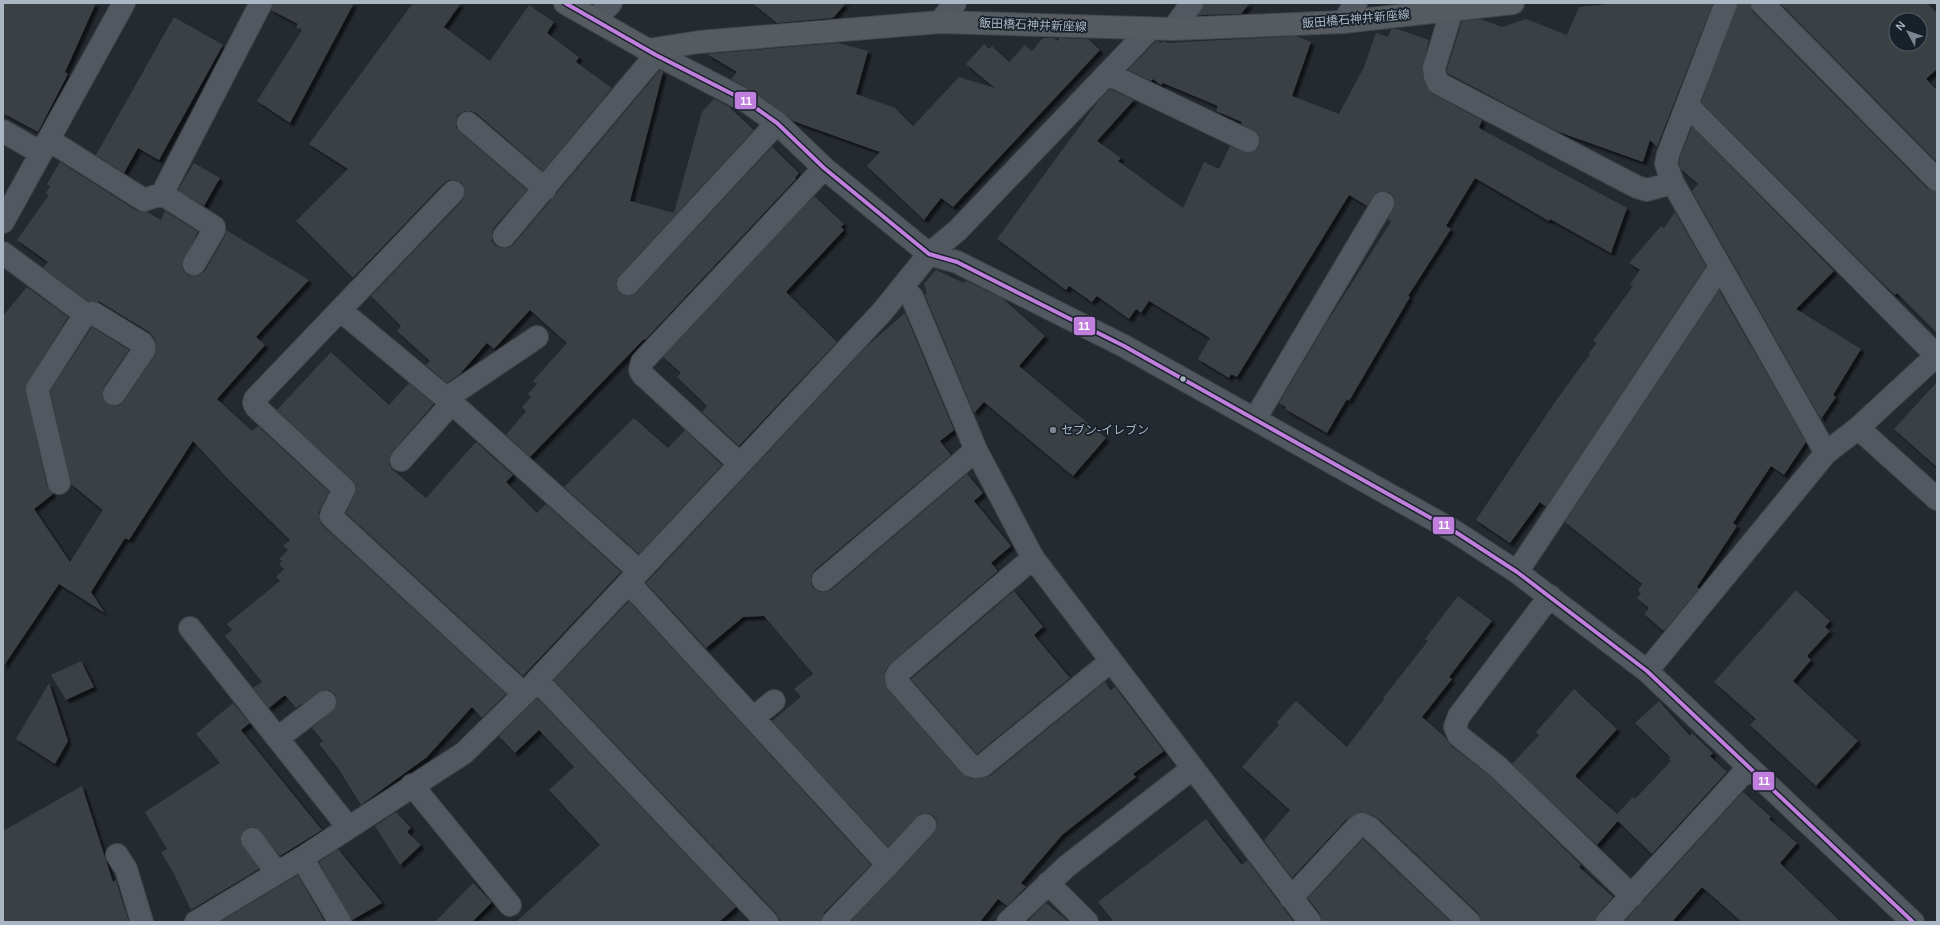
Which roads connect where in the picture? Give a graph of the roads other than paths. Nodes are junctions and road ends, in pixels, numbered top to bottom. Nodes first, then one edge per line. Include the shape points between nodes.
1 (124, 3) edge
2 (261, 3) edge
3 (565, 3) edge
4 (611, 3) edge
5 (954, 3) edge
6 (1192, 3) edge
7 (1356, 3) edge
8 (1513, 3) edge
9 (1726, 3) edge
10 (1762, 3) edge
11 (1452, 10) junction
12 (595, 20) junction
13 (940, 22) junction
14 (1343, 22) junction
15 (1150, 29) junction
16 (1173, 29) junction
17 (652, 53) junction
18 (1108, 74) junction
19 (1688, 106) junction
20 (468, 123) dead end
21 (777, 123) junction
22 (3, 131) edge
23 (1248, 141) dead end
24 (45, 147) junction
25 (824, 168) junction
26 (1937, 180) edge
27 (1672, 183) junction
28 (545, 189) junction
29 (453, 192) dead end
30 (162, 194) junction
31 (1383, 203) dead end
32 (3, 222) edge
33 (504, 236) dead end
34 (3, 253) edge
35 (928, 254) junction
36 (194, 264) dead end
37 (1720, 267) junction
38 (628, 284) dead end
39 (902, 287) junction
40 (340, 310) junction
41 (85, 314) junction
42 (537, 337) dead end
43 (1937, 356) edge
44 (114, 394) dead end
45 (450, 400) junction
46 (1255, 419) junction
47 (1858, 428) junction
48 (976, 450) junction
49 (1826, 453) junction
50 (402, 460) dead end
51 (740, 464) junction
52 (59, 483) dead end
53 (1937, 499) edge
54 (1033, 558) junction
55 (1517, 572) junction
56 (634, 577) junction
57 (823, 580) dead end
58 (1550, 596) junction
59 (190, 628) dead end
60 (1111, 660) junction
61 (1647, 671) junction
62 (530, 687) junction
63 (774, 700) dead end
64 (325, 702) dead end
65 (754, 717) junction
66 (278, 738) junction
67 (1749, 767) junction
68 (1193, 768) junction
69 (412, 785) junction
70 (925, 826) dead end
71 (348, 827) junction
72 (252, 839) dead end
73 (117, 855) dead end
74 (302, 858) junction
75 (888, 865) junction
76 (277, 873) junction
77 (1048, 883) junction
78 (1632, 896) junction
79 (1291, 898) junction
80 (510, 905) dead end
81 (142, 922) edge
82 (196, 922) edge
83 (340, 922) edge
84 (767, 922) edge
85 (832, 922) edge
86 (1008, 922) edge
87 (1087, 922) edge
88 (1310, 922) edge
89 (1469, 922) edge
90 (1608, 922) edge
91 (1913, 922) edge

1 - 24 street
2 - 30 street
3 - 12 main road
4 - 12 street
5 - 13 street
6 - 16 street
7 - 14 street
8 - 11 main road, 飯田橋石神井新座線
9 - 19 street
10 - 26 street
11 - 14 main road, 飯田橋石神井新座線
11 - 27 street via 1434,68 1438,83 1637,187 1647,190
12 - 17 main road
13 - 15 main road, 飯田橋石神井新座線
13 - 17 main road, 飯田橋石神井新座線 via 699,42
14 - 16 main road, 飯田橋石神井新座線
15 - 16 main road, 飯田橋石神井新座線
15 - 18 street
17 - 21 street via 746,101
17 - 28 street
18 - 23 street
18 - 35 street via 958,230
19 - 27 street via 1666,164
19 - 43 street
20 - 28 street
21 - 25 street
21 - 38 street
22 - 24 street
24 - 30 street via 144,200
24 - 32 street
25 - 35 street
25 - 51 street via 642,362 640,370 643,375
27 - 37 street
28 - 33 street
29 - 40 street
30 - 36 street via 214,227
31 - 46 street
34 - 41 street
35 - 39 street
35 - 46 street via 957,262 1124,346
37 - 49 street
37 - 55 street
39 - 48 street via 912,297
39 - 51 street via 882,312
40 - 45 street
40 - 62 street via 255,399 256,407 344,489 331,516
41 - 44 street via 93,313 144,346 144,350
41 - 52 street via 37,389
42 - 45 street
43 - 47 street
45 - 50 street
45 - 56 street
46 - 55 street via 1454,532
47 - 49 street
47 - 53 street
48 - 54 street
48 - 57 street
49 - 61 street
51 - 56 street
54 - 60 street
54 - 60 street via 899,672 897,682 970,765 976,767 982,766
55 - 58 street
56 - 62 street
56 - 65 street
58 - 61 street
58 - 78 street via 1459,716 1455,727 1459,736 1498,767
59 - 66 street
60 - 68 street
61 - 67 street
62 - 69 street via 464,753
62 - 84 street
63 - 65 street
64 - 66 street
65 - 75 street
66 - 71 street
67 - 78 street
67 - 91 street
68 - 77 street
68 - 79 street
69 - 71 street
69 - 80 street
70 - 75 street
71 - 74 street
72 - 76 street
73 - 81 street via 126,869
74 - 76 street
74 - 83 street
75 - 85 street
76 - 82 street
77 - 86 street
77 - 87 street
78 - 90 street
79 - 88 street
79 - 89 street via 1362,824 1370,828

